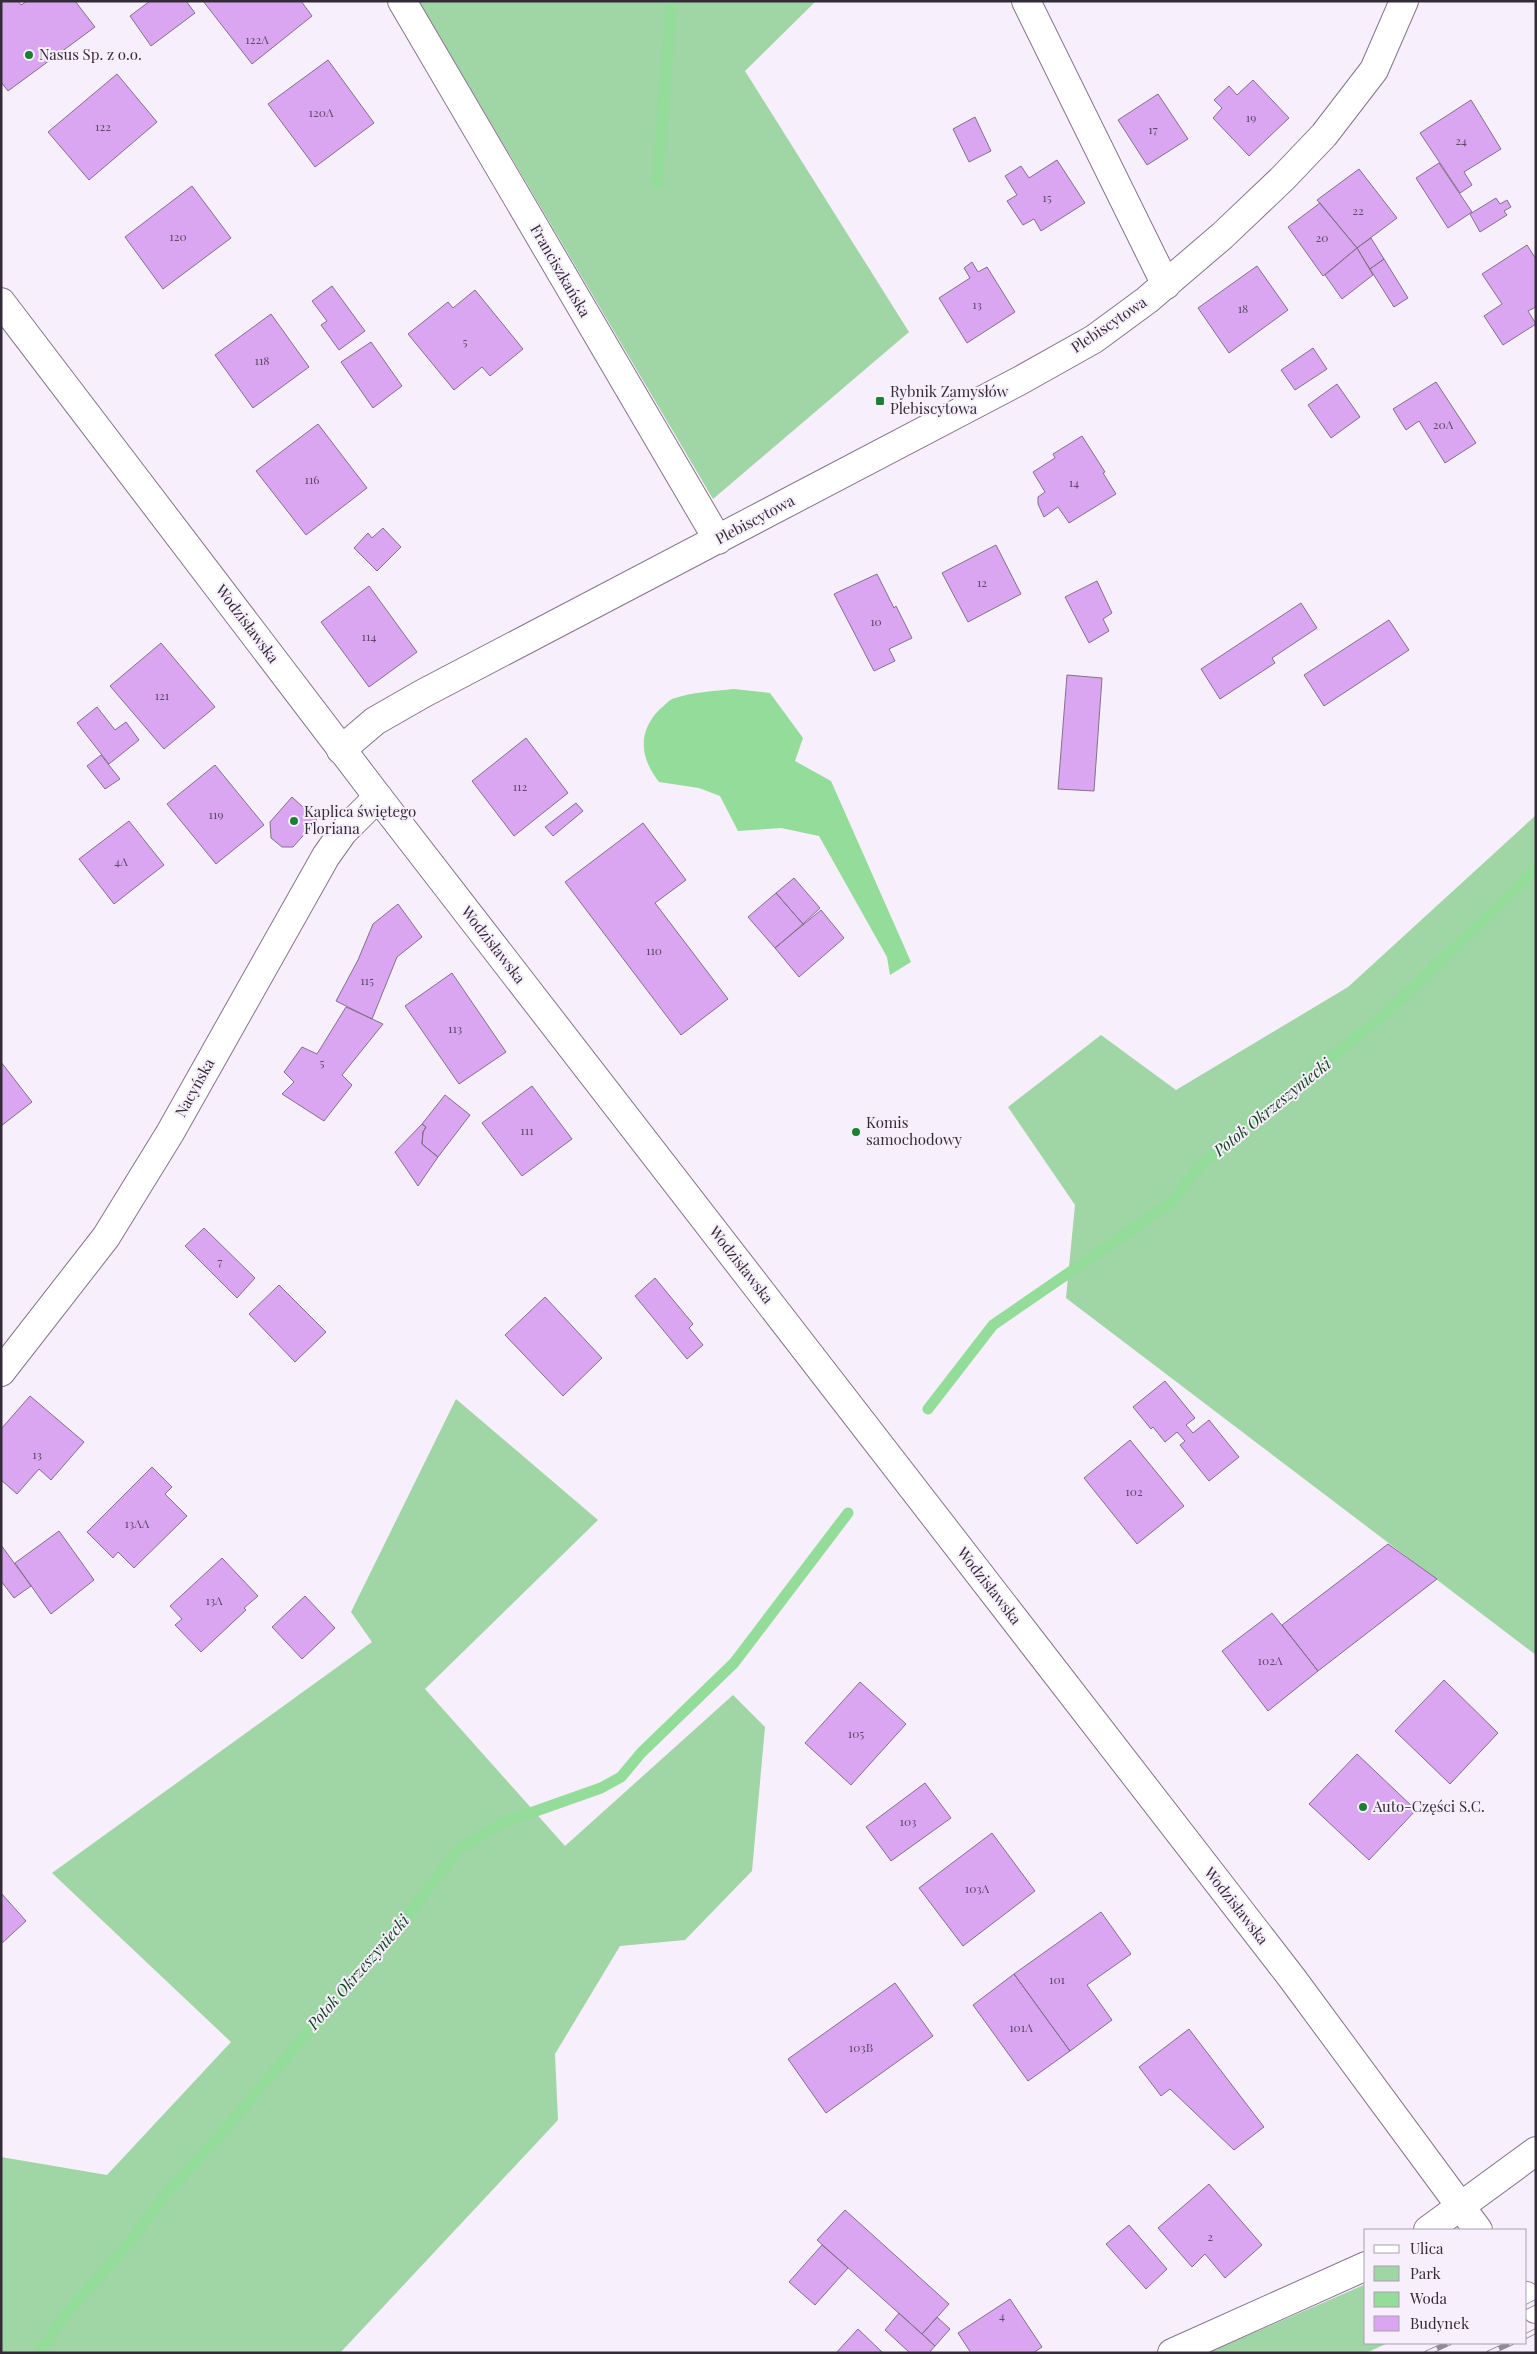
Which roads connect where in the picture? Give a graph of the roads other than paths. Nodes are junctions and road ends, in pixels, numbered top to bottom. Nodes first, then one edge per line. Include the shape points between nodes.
1 (402, 1) edge
2 (1026, 1) edge
3 (1404, 1) edge
4 (1166, 285) junction
5 (1, 302) edge
6 (718, 540) junction
7 (341, 750) junction
8 (378, 797) junction
9 (1, 1372) edge
10 (1536, 2151) edge
11 (1461, 2205) junction
12 (1429, 2229) edge
13 (1477, 2229) edge
14 (1364, 2267) edge
15 (1527, 2297) edge
16 (1536, 2309) edge
17 (1172, 2353) edge

1 - 6 street, Franciszkańska
2 - 4 street
3 - 4 street, Plebiscytowa via 1374,70 1324,135 1250,210
4 - 6 street, Plebiscytowa via 1094,339
5 - 7 street, Wodzisławska
6 - 7 street, Plebiscytowa via 424,693 375,721
7 - 8 street, Wodzisławska
8 - 9 street, Nacyńska via 343,832 326,856 170,1133 106,1237
8 - 11 street, Wodzisławska via 1292,1978
10 - 11 street
11 - 12 street
11 - 13 street, Wodzisławska
14 - 17 street
15 - 16 street

